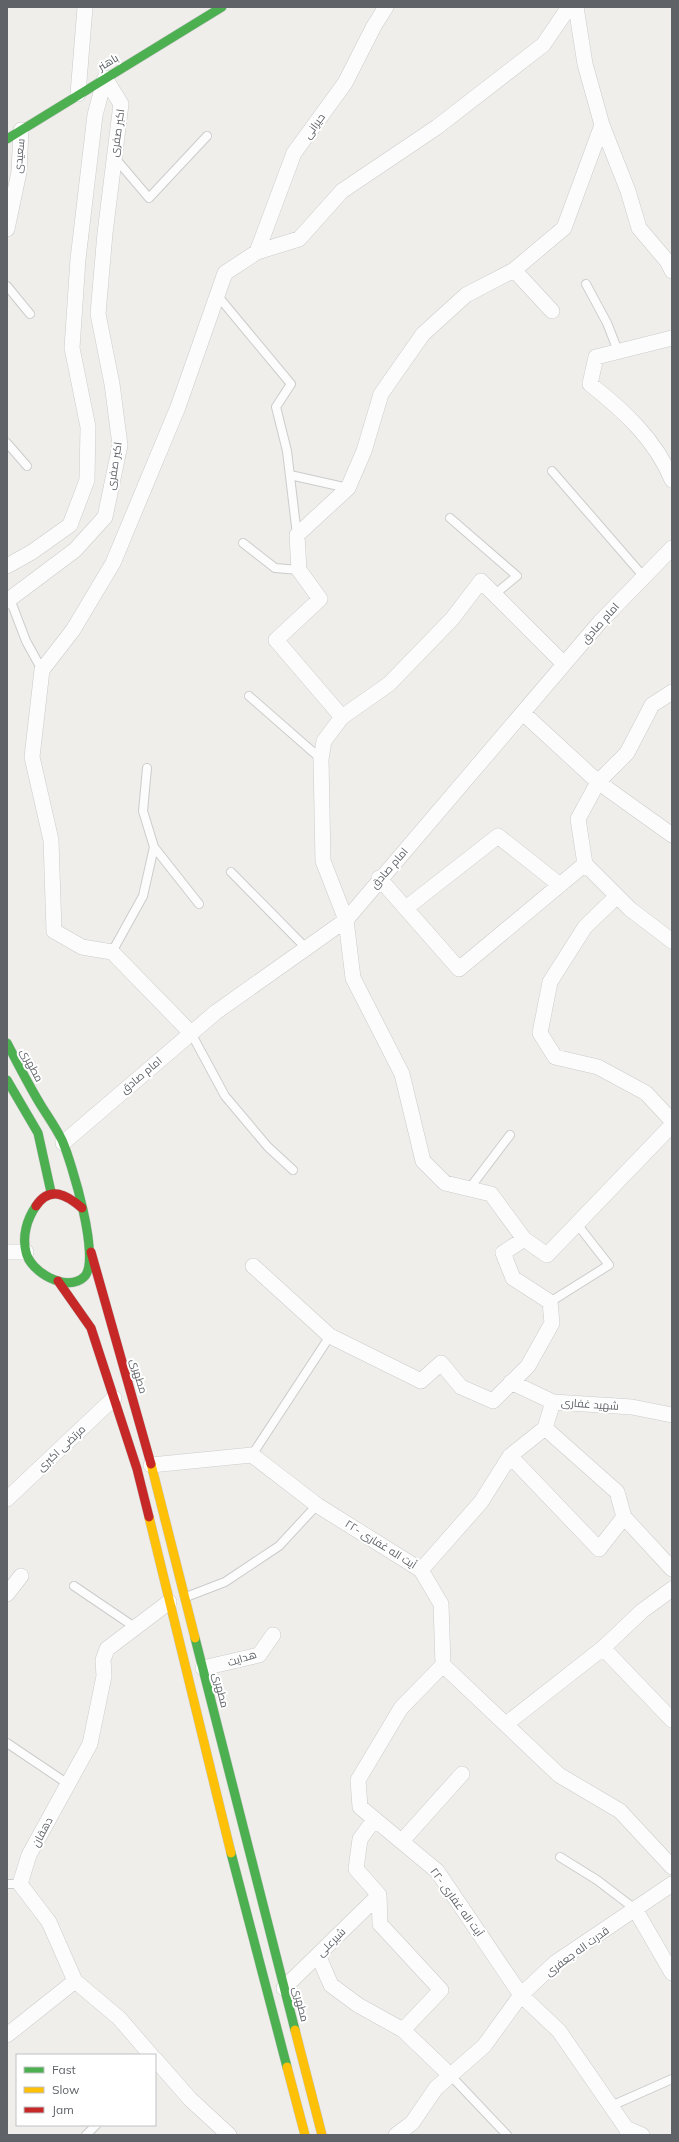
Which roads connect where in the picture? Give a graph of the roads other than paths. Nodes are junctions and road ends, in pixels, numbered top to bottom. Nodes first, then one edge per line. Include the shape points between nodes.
1 (86, 7) edge
2 (222, 7) edge
3 (386, 7) edge
4 (569, 7) edge
5 (576, 7) edge
6 (105, 78) junction
7 (78, 94) junction
8 (602, 125) junction
9 (21, 130) junction
10 (207, 136) dead end
11 (7, 139) edge
12 (114, 157) junction
13 (7, 230) edge
14 (257, 252) junction
15 (514, 270) junction
16 (672, 271) edge
17 (586, 284) dead end
18 (7, 286) edge
19 (217, 295) junction
20 (552, 311) dead end
21 (30, 314) dead end
22 (672, 338) edge
23 (618, 351) junction
24 (7, 443) edge
25 (27, 466) dead end
26 (552, 471) dead end
27 (290, 476) junction
28 (672, 480) edge
29 (348, 488) junction
30 (450, 518) dead end
31 (297, 535) junction
32 (243, 543) dead end
33 (672, 548) edge
34 (7, 566) edge
35 (299, 570) junction
36 (644, 577) junction
37 (495, 594) junction
38 (9, 600) edge
39 (564, 664) junction
40 (42, 670) junction
41 (672, 692) edge
42 (249, 696) dead end
43 (522, 713) junction
44 (342, 717) junction
45 (321, 760) junction
46 (147, 768) dead end
47 (598, 782) junction
48 (672, 835) edge
49 (154, 847) junction
50 (585, 864) junction
51 (230, 872) dead end
52 (379, 878) junction
53 (560, 885) junction
54 (617, 896) junction
55 (199, 904) dead end
56 (406, 908) junction
57 (346, 920) junction
58 (672, 941) edge
59 (306, 948) junction
60 (112, 952) junction
61 (191, 1033) junction
62 (7, 1043) edge
63 (7, 1080) edge
64 (672, 1120) edge
65 (672, 1125) edge
66 (510, 1135) dead end
67 (58, 1151) junction
68 (42, 1152) junction
69 (293, 1170) dead end
70 (469, 1189) junction
71 (51, 1192) junction
72 (82, 1208) junction
73 (578, 1224) junction
74 (524, 1239) junction
75 (7, 1252) edge
76 (26, 1252) junction
77 (91, 1252) junction
78 (253, 1266) dead end
79 (58, 1281) junction
80 (550, 1302) junction
81 (330, 1336) junction
82 (511, 1382) junction
83 (114, 1398) junction
84 (553, 1402) junction
85 (672, 1415) edge
86 (545, 1428) junction
87 (252, 1455) junction
88 (510, 1456) junction
89 (151, 1465) junction
90 (7, 1499) edge
91 (317, 1505) junction
92 (624, 1517) junction
93 (672, 1569) edge
94 (421, 1570) junction
95 (21, 1576) dead end
96 (74, 1586) dead end
97 (672, 1589) edge
98 (7, 1594) edge
99 (186, 1597) junction
100 (169, 1602) junction
101 (136, 1628) junction
102 (273, 1635) dead end
103 (603, 1648) junction
104 (443, 1665) junction
105 (204, 1668) junction
106 (672, 1720) edge
107 (506, 1724) junction
108 (7, 1743) edge
109 (462, 1774) dead end
110 (68, 1784) junction
111 (374, 1820) junction
112 (402, 1841) junction
113 (560, 1857) dead end
114 (672, 1867) edge
115 (13, 1884) edge
116 (672, 1884) edge
117 (379, 1895) junction
118 (635, 1909) junction
119 (318, 1955) junction
120 (672, 1973) edge
121 (75, 1981) junction
122 (284, 1988) junction
123 (521, 1995) junction
124 (403, 2030) junction
125 (7, 2035) edge
126 (149, 2054) edge
127 (156, 2062) edge
128 (450, 2076) junction
129 (672, 2079) edge
130 (611, 2106) junction
131 (95, 2126) edge
132 (628, 2132) edge
133 (302, 2133) edge
134 (86, 2135) edge
135 (229, 2135) edge
136 (322, 2135) edge
137 (396, 2135) edge
138 (507, 2135) edge
139 (642, 2135) edge

1 - 7 street
2 - 6 main road, باهنر
3 - 14 street, حیرانی via 345,83 294,153
4 - 14 street via 543,45 437,126 342,191 299,239
5 - 8 street via 584,64
6 - 7 main road, باهنر
6 - 12 street, اکبر صفری via 121,104
6 - 34 street, اکبر صفری via 95,115 78,259 72,348 88,427 87,480 70,525
7 - 9 main road, باهنر
8 - 15 street via 564,228
8 - 16 street via 628,191 639,228
9 - 11 main road, باهنر
9 - 13 street, سعیدی via 19,172
10 - 12 lane via 149,198
12 - 38 street, اکبر صفری via 98,314 112,384 120,445 105,518 75,550
14 - 19 street via 225,273
15 - 20 street
15 - 29 street via 466,295 423,334 380,394 364,451
17 - 23 lane via 607,323
18 - 21 lane
19 - 27 lane via 291,384 276,408 287,451
19 - 40 street via 178,407 113,563 73,630
22 - 23 street
23 - 28 street via 596,357 590,384 623,410 665,463
24 - 25 lane
26 - 36 lane
27 - 29 lane
27 - 31 lane
29 - 31 street
30 - 37 lane via 517,576
31 - 35 street
32 - 35 lane via 275,568
33 - 36 street, امام صادق
35 - 44 street via 320,599 276,640
36 - 39 street, امام صادق
37 - 39 street
37 - 44 street via 481,581 452,620 389,684
38 - 40 lane via 26,641
39 - 43 street, امام صادق
40 - 60 street via 32,757 51,840 54,931 82,947
41 - 47 street via 652,705 627,753
42 - 45 lane
43 - 47 street
43 - 52 street, امام صادق
44 - 45 street via 324,741
45 - 57 street via 323,861
46 - 49 lane via 143,811
47 - 48 street
47 - 50 street via 578,819
49 - 55 lane
49 - 60 lane via 143,896
50 - 53 street
50 - 54 street
51 - 59 lane
52 - 56 street
52 - 57 street, امام صادق
53 - 56 street via 498,836
53 - 56 street via 460,969
54 - 58 street
54 - 64 street via 585,927 550,982 540,1033 555,1057 598,1067 646,1093
57 - 59 street, امام صادق
57 - 70 street via 353,978 402,1074 423,1161 445,1183
59 - 61 street, امام صادق via 216,1012
60 - 61 street
61 - 67 street, امام صادق
61 - 69 lane via 225,1096 268,1147
62 - 67 main road, مطهری
63 - 68 main road via 38,1133
65 - 73 street
66 - 70 lane
67 - 68 main road via 47,1156
67 - 72 main road, مطهری
68 - 71 main road
70 - 74 street via 492,1194
71 - 72 main road via 62,1192 73,1197
71 - 76 main road via 36,1203 29,1219
72 - 77 main road
73 - 74 street via 547,1255
73 - 80 lane via 609,1265
74 - 80 street via 503,1253 513,1278
75 - 76 street
76 - 79 main road via 33,1264
77 - 79 main road via 89,1270 82,1280 71,1284
77 - 89 main road, مطهری
78 - 81 street
79 - 83 main road via 92,1328
80 - 82 street via 552,1323 528,1366
81 - 82 street via 422,1381 441,1363 461,1387 493,1400
81 - 87 lane
82 - 84 street, شهید غفاری
83 - 90 street, مرتضی اکبری
83 - 100 main road via 137,1469
84 - 85 street, شهید غفاری via 632,1407
84 - 86 street
86 - 88 street
86 - 92 street via 617,1492
87 - 89 street
87 - 91 street, ۲۲- آیت اله غفاری
88 - 92 street via 599,1549
88 - 94 street via 481,1502
89 - 99 main road, مطهری
91 - 94 street, ۲۲- آیت اله غفاری
91 - 99 lane via 279,1546 225,1582
92 - 93 street
94 - 104 street, ۲۲- آیت اله غفاری via 441,1604
95 - 98 street
96 - 101 lane
97 - 103 street via 642,1611
99 - 100 main road
99 - 105 main road, مطهری
100 - 101 street, دهقان
100 - 133 main road
101 - 110 street, دهقان via 107,1649 90,1744
102 - 105 street, هدایت via 259,1655
103 - 106 street
103 - 107 street
104 - 107 street
104 - 111 street, ۲۲- آیت اله غفاری via 401,1708 358,1780 360,1807
105 - 122 main road, مطهری
107 - 114 street via 559,1775 620,1811
108 - 110 lane
109 - 112 street
110 - 115 street, دهقان
111 - 112 street, ۲۲- آیت اله غفاری
111 - 117 street via 360,1839 356,1869
112 - 123 street, ۲۲- آیت اله غفاری via 437,1871
113 - 118 lane via 597,1880
115 - 121 street, دهقان via 49,1922
116 - 118 street, قدرت اله جعفری
117 - 119 street, شیرعلی
117 - 124 street via 380,1924 440,1990
118 - 120 street
118 - 123 street, قدرت اله جعفری via 555,1963
119 - 122 street, شیرعلی
119 - 124 street via 331,1985 358,2005
121 - 125 street
121 - 126 street, دهقان via 119,2018
122 - 136 main road, مطهری
123 - 128 street, قدرت اله جعفری via 484,2046
123 - 130 street, ۲۲- آیت اله غفاری via 559,2030
124 - 128 street
127 - 135 street, دهقان via 190,2099
128 - 137 street, قدرت اله جعفری via 436,2088 412,2123
128 - 138 lane
129 - 130 lane
130 - 132 street, ۲۲- آیت اله غفاری
131 - 134 lane
132 - 139 street

